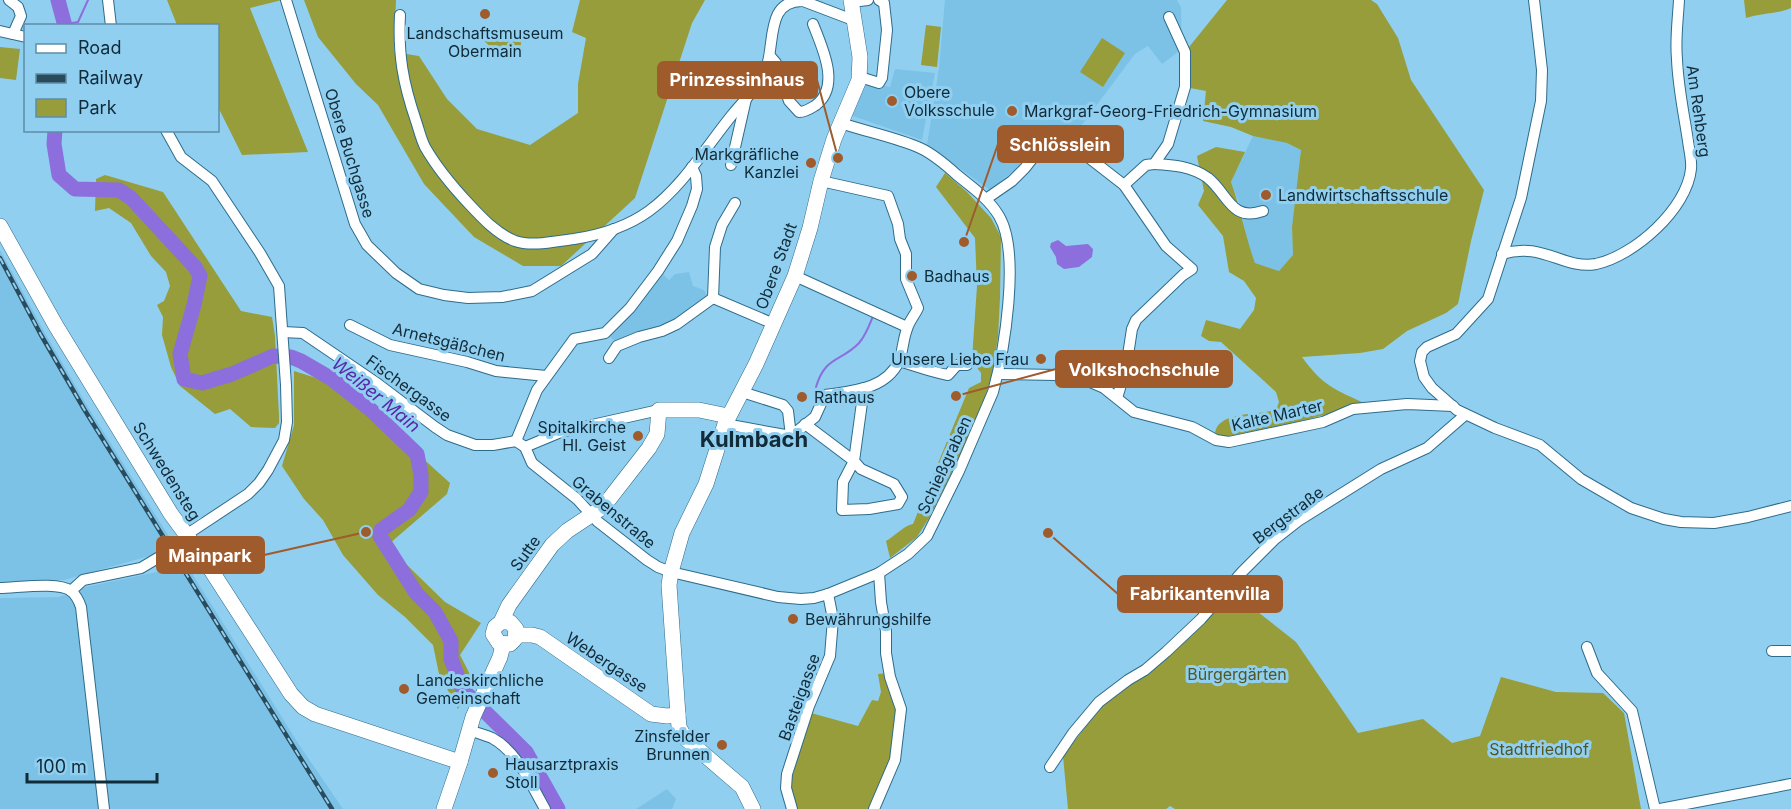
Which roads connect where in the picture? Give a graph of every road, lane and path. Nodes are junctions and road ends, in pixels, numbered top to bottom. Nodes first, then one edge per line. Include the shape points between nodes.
1 (9, 0) edge
2 (108, 0) edge
3 (286, 0) edge
4 (868, 0) edge
5 (879, 0) edge
6 (1534, 0) edge
7 (1679, 0) edge
8 (851, 1) edge
9 (400, 15) dead end
10 (1169, 17) dead end
11 (853, 20) junction
12 (111, 24) edge
13 (813, 24) dead end
14 (0, 31) edge
15 (13, 34) junction
16 (24, 37) edge
17 (770, 56) junction
18 (860, 77) junction
19 (747, 96) junction
20 (841, 123) junction
21 (167, 132) edge
22 (1154, 164) junction
23 (731, 165) dead end
24 (692, 167) junction
25 (821, 181) junction
26 (1124, 185) junction
27 (986, 199) junction
28 (735, 202) dead end
29 (1263, 211) dead end
30 (0, 226) edge
31 (614, 229) junction
32 (1502, 254) junction
33 (795, 276) junction
34 (713, 298) junction
35 (350, 324) dead end
36 (774, 324) junction
37 (907, 327) junction
38 (283, 338) junction
39 (609, 358) dead end
40 (899, 361) junction
41 (967, 365) dead end
42 (998, 374) junction
43 (546, 376) junction
44 (864, 388) junction
45 (742, 392) junction
46 (1117, 398) junction
47 (659, 410) junction
48 (1458, 410) junction
49 (727, 420) junction
50 (805, 424) junction
51 (791, 436) junction
52 (520, 444) junction
53 (854, 461) junction
54 (1791, 506) edge
55 (591, 515) junction
56 (186, 535) junction
57 (161, 556) dead end
58 (671, 572) junction
59 (879, 573) junction
60 (0, 588) edge
61 (71, 591) junction
62 (828, 594) junction
63 (778, 597) joint
64 (501, 622) junction
65 (517, 636) junction
66 (503, 645) junction
67 (1587, 647) dead end
68 (1772, 651) dead end
69 (1791, 651) edge
70 (678, 715) junction
71 (471, 724) junction
72 (460, 762) junction
73 (1050, 767) dead end
74 (1791, 784) edge
75 (750, 802) edge
76 (104, 809) edge
77 (444, 809) edge
78 (545, 809) edge
79 (792, 809) edge
80 (874, 809) edge
81 (1655, 809) edge
82 (1660, 809) edge

1 - 15 street via 21,16
2 - 12 street
3 - 31 street, Obere Buchgasse via 355,224 367,245 396,273 419,289 444,295 475,298 518,294 532,291 592,254
4 - 8 street
5 - 18 street via 884,3 887,30 882,78 879,82
6 - 32 street via 1542,70 1541,101 1521,198
7 - 32 street, Am Rehberg via 1676,58 1691,168 1680,201 1653,232 1617,258 1593,265 1526,250
8 - 11 street
9 - 31 street via 405,88 424,146 452,187 478,214 517,241 543,243 597,236
10 - 22 street via 1185,52 1185,87 1168,144
11 - 17 street via 810,3 794,1 779,10
11 - 18 street
13 - 17 street via 829,83 824,99 799,112 789,101
14 - 15 street
15 - 16 street
17 - 19 street via 761,81
18 - 20 street, Obere Stadt
19 - 23 street
19 - 24 street
20 - 25 street, Obere Stadt
20 - 27 street, Schießgraben via 921,149
21 - 38 street via 181,157 212,182 279,286
22 - 26 street via 1146,165
22 - 29 street via 1182,165 1208,178 1236,211
24 - 31 street via 649,211
24 - 43 street via 697,189 692,206 658,271 605,333 574,339
25 - 33 street, Obere Stadt
25 - 37 street via 888,196 906,254 906,279 918,308
26 - 27 street via 1066,138 1056,135 1047,140 1012,181
26 - 46 street via 1166,246 1192,269 1136,320
27 - 42 street, Schießgraben via 1000,217 1010,265
28 - 34 street via 715,247
30 - 56 street, Schwedensteg
32 - 48 street via 1488,299 1456,334 1422,352 1424,377
33 - 36 street, Obere Stadt
33 - 37 street
34 - 36 street
34 - 39 street via 677,324 617,346
35 - 43 street, Arnetsgäßchen via 390,345 496,371
36 - 45 street, Obere Stadt
37 - 40 street
38 - 52 street, Fischergasse via 303,333 447,435 475,445
38 - 56 street via 287,422 278,454 248,494
40 - 41 street via 948,375 957,365
40 - 44 street via 889,376
42 - 46 street, Kalte Marter via 1076,378 1104,388
42 - 59 street, Schießgraben via 988,407 927,536
43 - 52 street via 537,390
44 - 50 street via 825,395 815,417
44 - 53 street
45 - 49 street, Obere Stadt
45 - 51 street via 783,405 788,411
46 - 48 street, Kalte Marter via 1134,412 1229,442 1323,422 1353,409 1407,404
47 - 49 street via 699,410
47 - 52 street, Fischergasse
47 - 55 street, Sutte via 657,434 649,448 603,507
48 - 54 street via 1540,445 1600,491 1631,508 1664,519 1714,523
48 - 73 street, Bergstraße via 1427,448 1381,469 1275,539 1173,646 1099,702
49 - 51 street
49 - 58 street, Obere Stadt via 706,484 682,533
50 - 51 street
50 - 53 street
52 - 55 street, Grabenstraße via 532,463
53 - 53 street via 861,469 894,484 902,497 898,504 842,510 843,482
55 - 58 street, Grabenstraße via 647,560
55 - 64 street, Sutte via 552,545
56 - 72 street, Schwedensteg via 303,707
57 - 61 street via 141,568 83,580
58 - 63 street, Grabenstraße
58 - 70 street, Obere Stadt
59 - 62 street, Schießgraben
59 - 80 street via 886,653 901,717 895,760
60 - 61 street via 57,586
61 - 76 street via 81,607
62 - 63 street, Schießgraben
62 - 79 street, Basteigasse via 833,619 830,656 787,774
64 - 65 street via 512,624
64 - 66 street via 494,634
65 - 66 street
65 - 70 street, Webergasse via 540,637 651,714
66 - 71 street
67 - 81 street via 1597,673 1632,711
68 - 69 street
70 - 75 street, Obere Stadt via 685,738 735,781
71 - 72 street
71 - 78 street via 508,751
72 - 77 street
74 - 82 street

